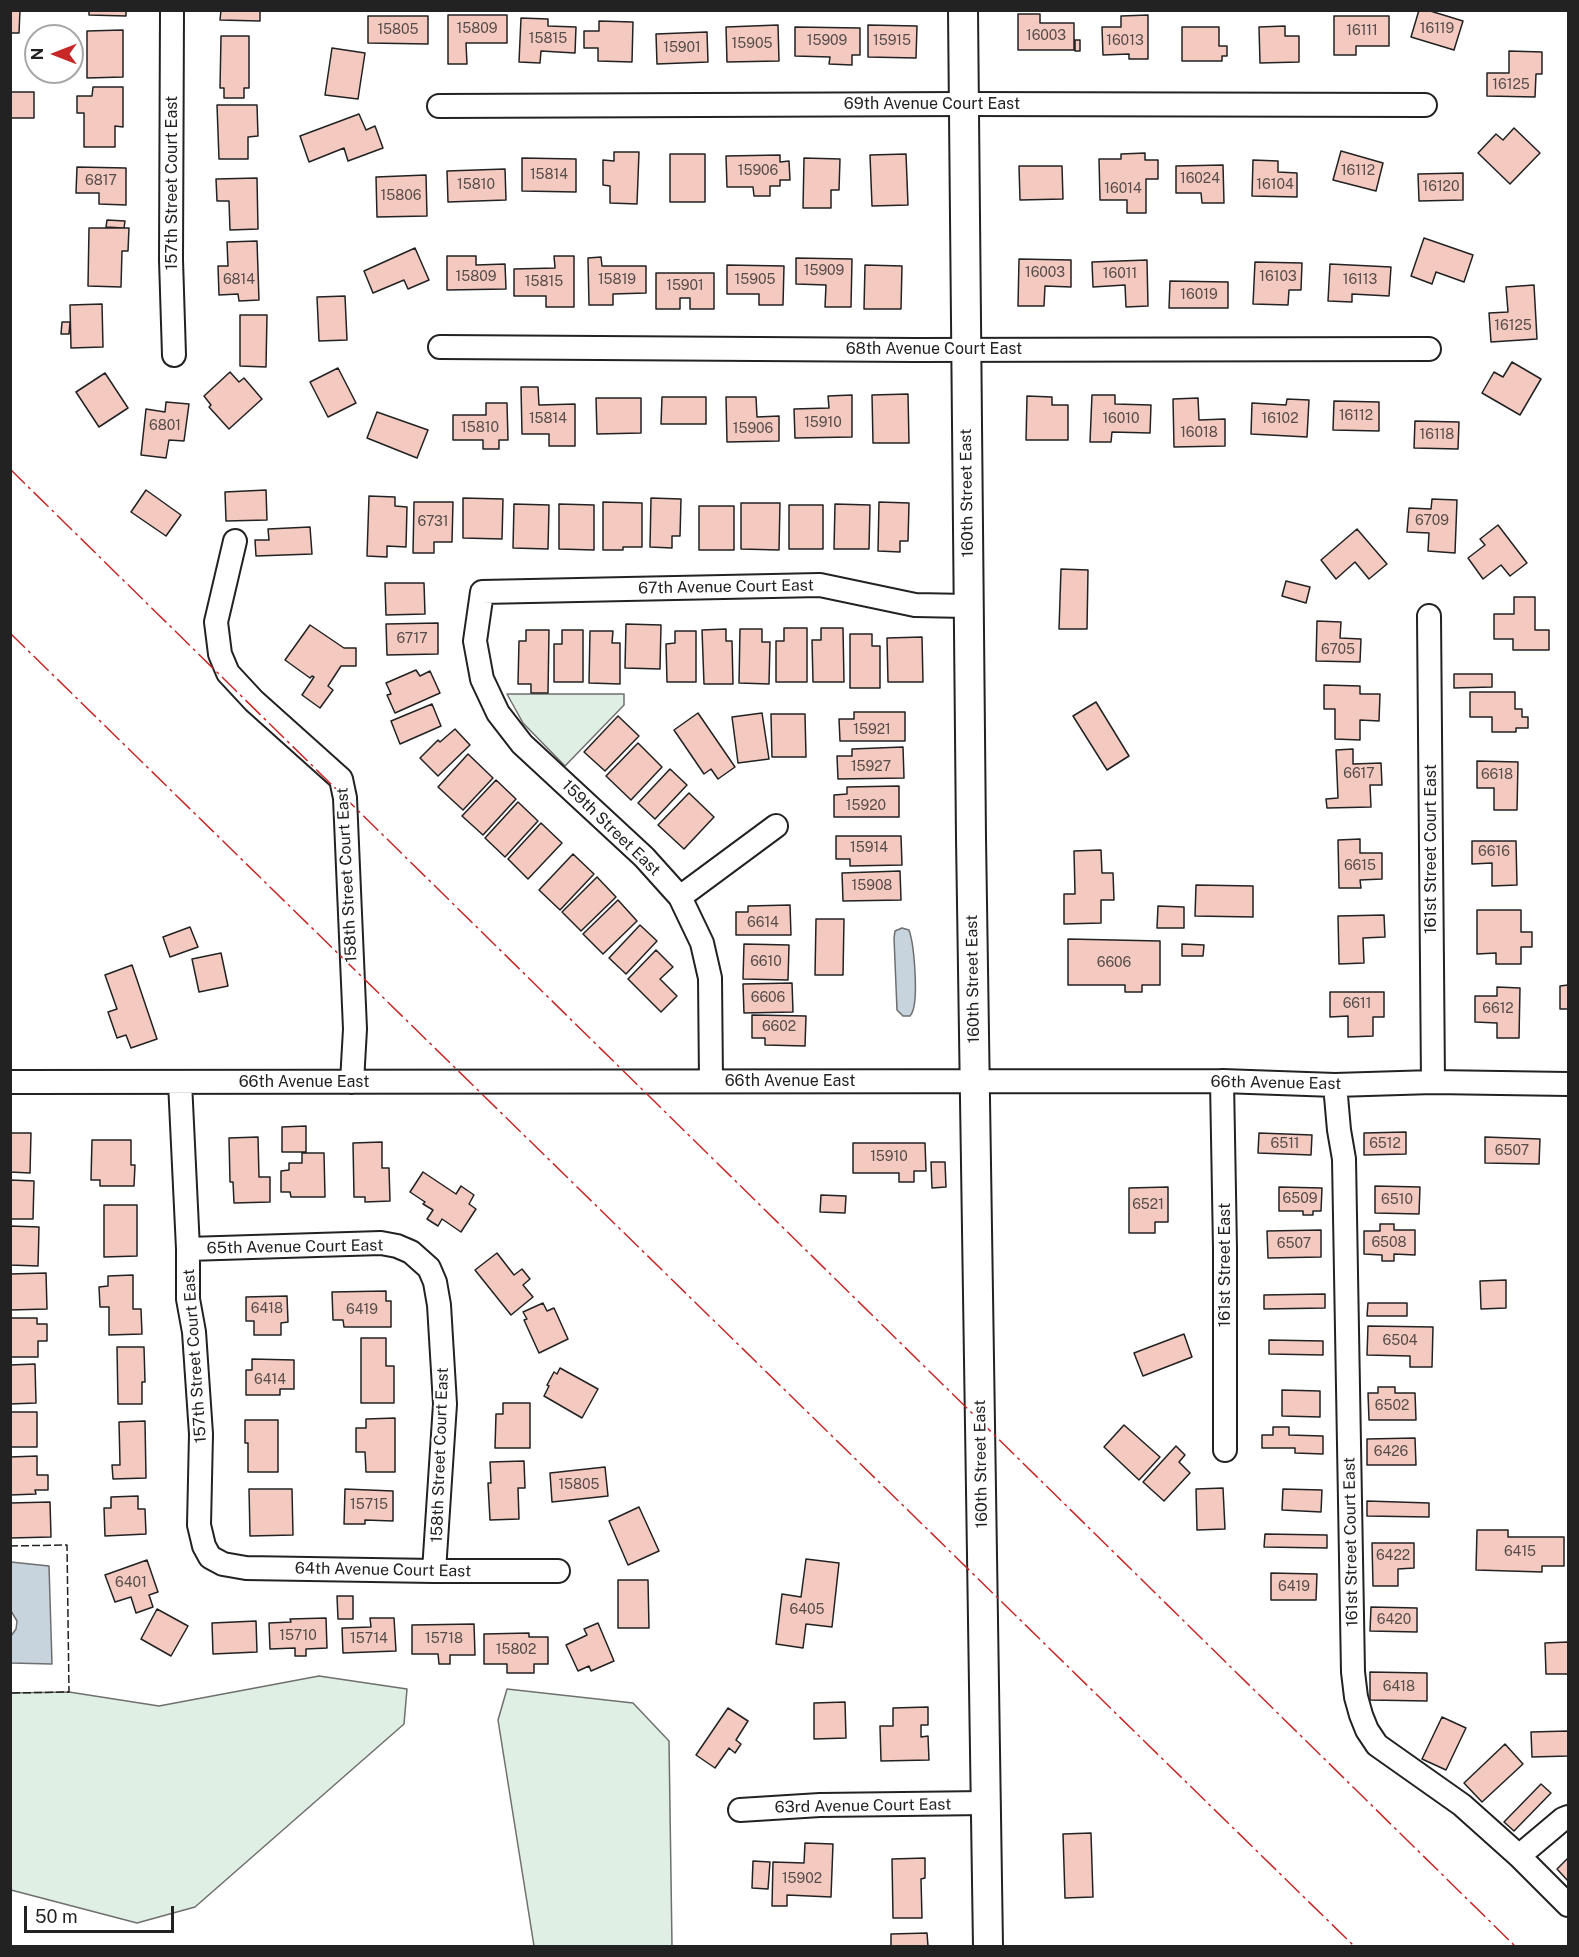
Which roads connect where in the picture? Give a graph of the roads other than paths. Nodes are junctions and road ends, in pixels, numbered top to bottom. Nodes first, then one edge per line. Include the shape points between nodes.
1 (172, 10) edge
2 (963, 10) edge
3 (964, 104) junction
4 (1425, 105) dead end
5 (439, 106) dead end
6 (440, 347) dead end
7 (965, 349) junction
8 (1429, 349) dead end
9 (174, 355) dead end
10 (235, 541) dead end
11 (482, 592) joint
12 (969, 606) junction
13 (1429, 616) dead end
14 (776, 826) dead end
15 (680, 897) junction
16 (711, 1081) junction
17 (975, 1081) junction
18 (1222, 1081) junction
19 (10, 1082) edge
20 (180, 1082) junction
21 (352, 1082) junction
22 (1433, 1082) junction
23 (1569, 1084) edge
24 (1335, 1085) junction
25 (188, 1249) junction
26 (429, 1268) joint
27 (1225, 1450) dead end
28 (210, 1557) joint
29 (434, 1571) junction
30 (558, 1571) dead end
31 (986, 1803) junction
32 (740, 1810) dead end
33 (1569, 1817) edge
34 (1520, 1856) junction
35 (1569, 1905) edge
36 (988, 1947) edge

1 - 9 street, 157th Street Court East
2 - 3 main road, 160th Street East
3 - 4 street, 69th Avenue Court East
3 - 5 street, 69th Avenue Court East
3 - 7 main road, 160th Street East
6 - 7 street, 68th Avenue Court East
7 - 8 street, 68th Avenue Court East
7 - 12 main road, 160th Street East
10 - 21 street, 158th Street Court East via 216,622 220,654 228,673 341,779 355,1029
11 - 12 street, 67th Avenue Court East via 820,585 915,605
11 - 15 street, 159th Street East via 475,641 482,679 498,713 522,744 644,856
12 - 17 main road, 160th Street East
13 - 22 street, 161st Street Court East
14 - 15 street
15 - 16 street, 159th Street East via 702,943 710,978
16 - 17 street, 66th Avenue East
16 - 21 street, 66th Avenue East
17 - 18 street, 66th Avenue East
17 - 31 main road, 160th Street East
18 - 24 street, 66th Avenue East
18 - 27 street, 161st Street East
19 - 20 street, 66th Avenue East
20 - 21 street, 66th Avenue East
20 - 25 street, 157th Street Court East
22 - 23 street, 66th Avenue East
22 - 24 street, 66th Avenue East
24 - 34 street, 161st Street Court East via 1344,1160 1356,1697 1367,1730 1377,1745 1462,1805
25 - 26 street, 65th Avenue Court East via 381,1243 411,1252
25 - 28 street, 157th Street Court East via 188,1299 201,1434 199,1525
26 - 29 street, 158th Street Court East via 439,1305 445,1404
28 - 29 street, 64th Avenue Court East via 246,1568
29 - 30 street, 64th Avenue Court East
31 - 32 street, 63rd Avenue Court East
31 - 36 main road, 160th Street East
33 - 34 street
34 - 35 street, 161st Street Court East

